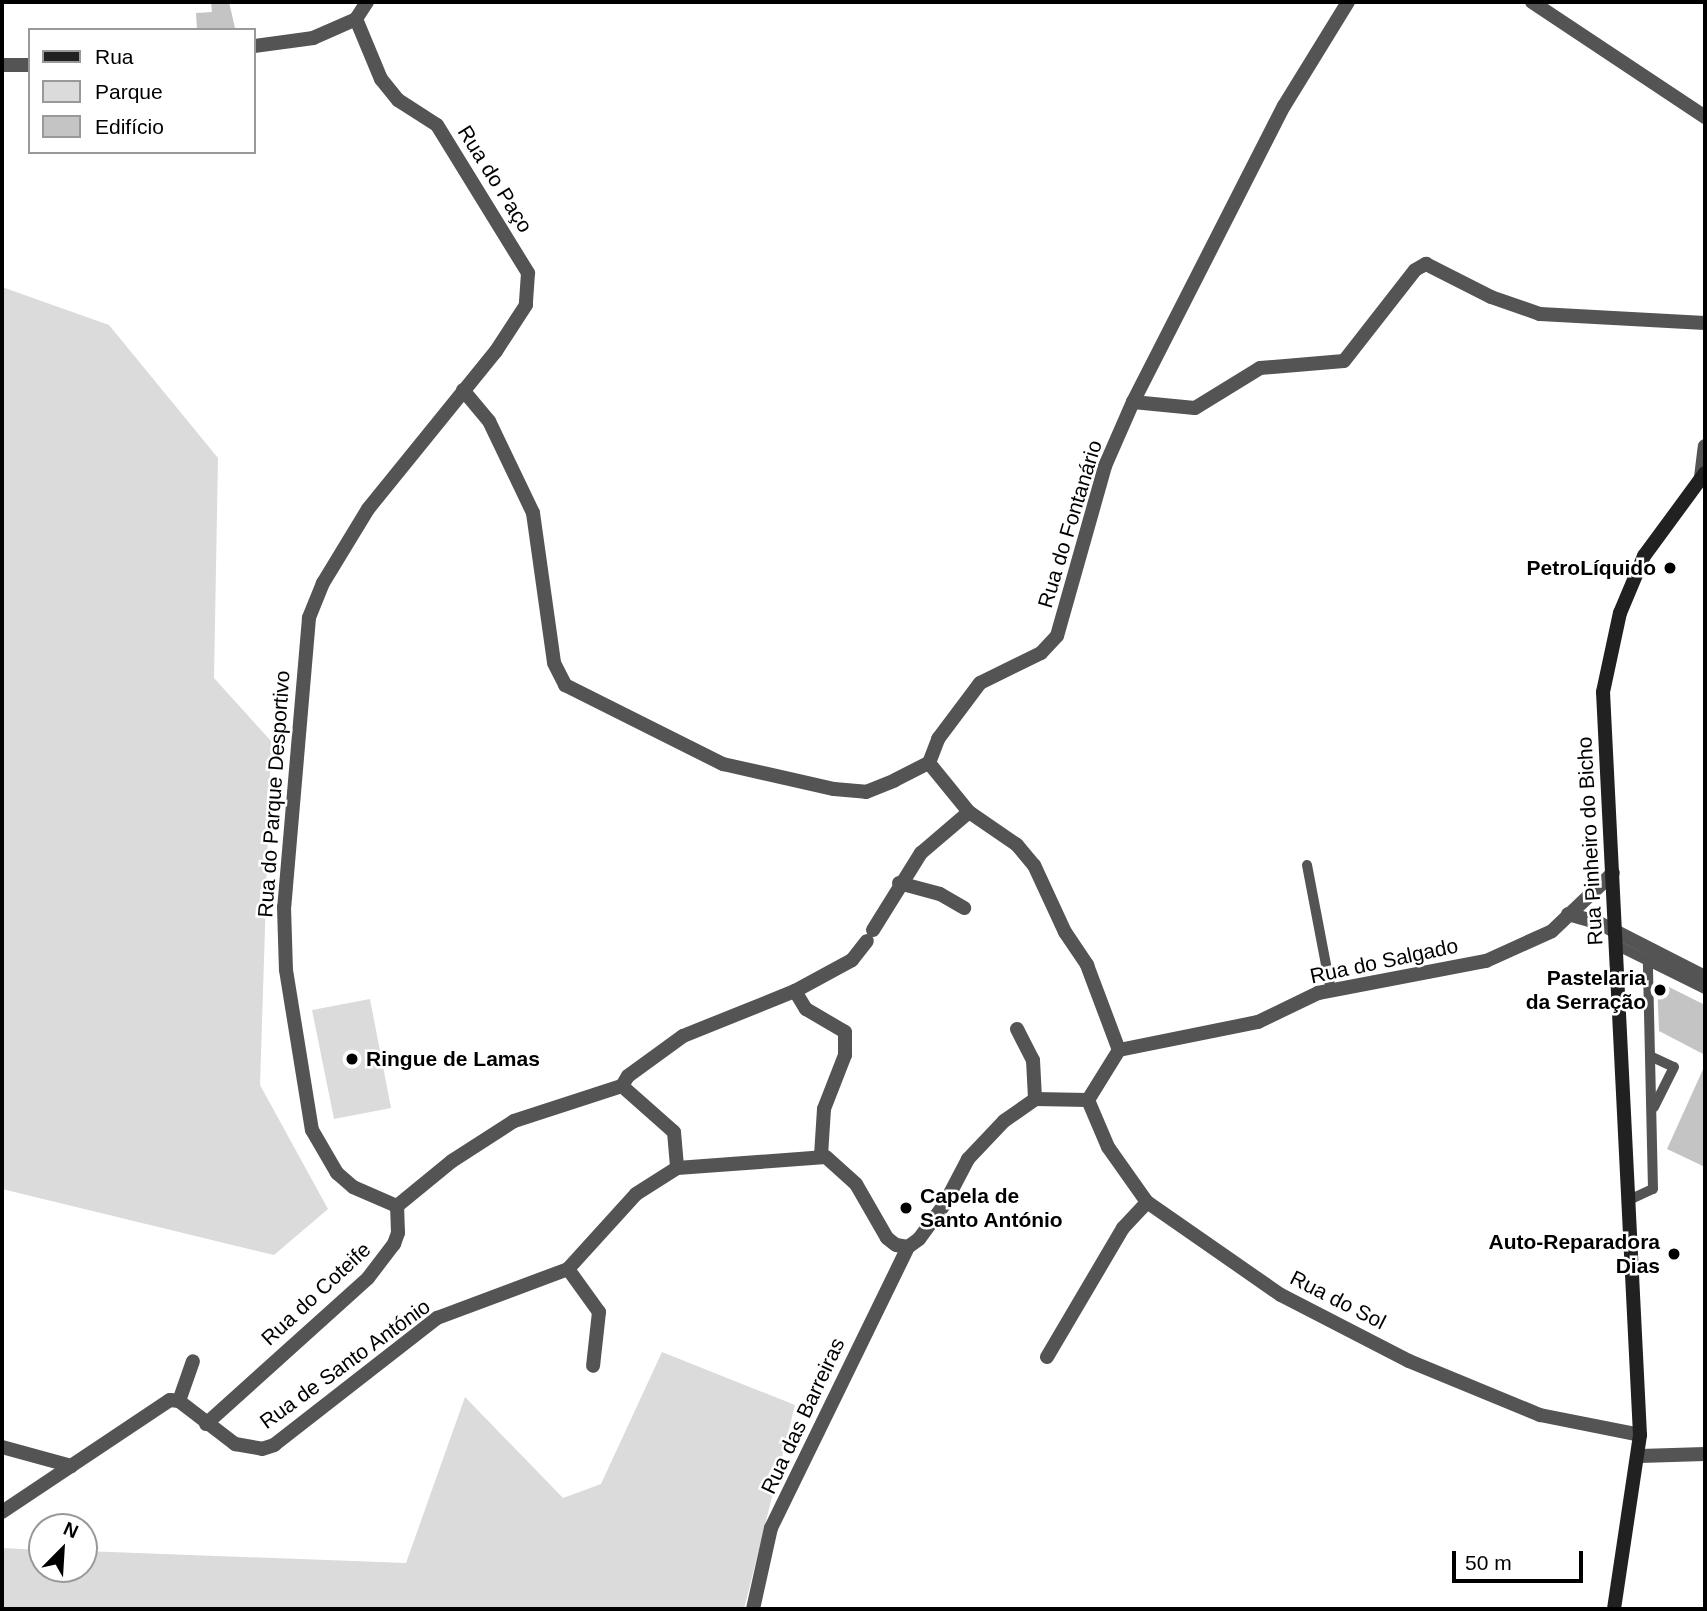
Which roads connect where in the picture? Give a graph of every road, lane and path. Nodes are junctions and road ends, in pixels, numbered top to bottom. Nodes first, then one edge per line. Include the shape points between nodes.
1 (367, 2) edge
2 (1348, 2) edge
3 (1532, 2) edge
4 (356, 19) junction
5 (256, 46) edge
6 (2, 65) edge
7 (28, 65) edge
8 (1705, 117) edge
9 (1705, 323) edge
10 (463, 390) junction
11 (1133, 402) junction
12 (1705, 446) edge
13 (1703, 475) edge
14 (929, 763) junction
15 (969, 812) junction
16 (1307, 865) dead end
17 (1613, 873) junction
18 (899, 883) junction
19 (964, 908) dead end
20 (1568, 914) junction
21 (1617, 940) junction
22 (1648, 961) junction
23 (1705, 977) edge
24 (1705, 989) edge
25 (795, 991) junction
26 (1331, 991) junction
27 (1017, 1029) dead end
28 (1119, 1050) junction
29 (1650, 1056) junction
30 (622, 1086) junction
31 (1035, 1099) junction
32 (1088, 1100) junction
33 (1653, 1110) junction
34 (821, 1155) junction
35 (677, 1168) junction
36 (1629, 1200) junction
37 (1147, 1202) junction
38 (397, 1206) junction
39 (908, 1247) junction
40 (568, 1269) junction
41 (1048, 1357) dead end
42 (193, 1361) dead end
43 (593, 1366) dead end
44 (179, 1401) junction
45 (206, 1424) junction
46 (1640, 1435) junction
47 (2, 1447) edge
48 (1705, 1454) edge
49 (1640, 1455) junction
50 (71, 1466) junction
51 (2, 1512) edge
52 (753, 1609) edge
53 (1614, 1609) edge

1 - 4 street
2 - 11 street, Rua do Fontanário via 1284,106
3 - 8 street
4 - 5 street via 313,38
4 - 10 street, Rua do Paço via 381,79 398,100 437,125 528,273 526,305
6 - 7 street
9 - 11 street via 1540,314 1491,297 1426,264 1415,270 1344,361 1260,368 1195,408
10 - 14 street via 489,421 533,513 554,663 565,685 723,764 774,777 866,792
10 - 38 street, Rua do Parque Desportivo via 368,509 323,583 309,618 294,770 284,907 286,970 312,1130 337,1173 353,1187
11 - 14 street, Rua do Fontanário via 1105,466 1058,636 1041,653 980,683 938,739
12 - 13 street
13 - 17 main road, Rua Pinheiro do Bicho via 1644,555 1617,626 1603,692
14 - 15 street
15 - 18 street via 921,853
15 - 28 street via 1017,845 1034,865 1065,932 1087,965
16 - 26 lane
17 - 20 street, Rua do Salgado
17 - 21 main road, Rua Pinheiro do Bicho
18 - 19 street via 940,894
18 - 25 street via 852,960
20 - 21 street
20 - 26 street, Rua do Salgado via 1552,931 1486,961
21 - 22 lane
21 - 23 street
21 - 36 main road, Rua Pinheiro do Bicho
22 - 24 lane
22 - 29 lane
25 - 30 street via 684,1036 628,1076
25 - 34 street via 806,1009 845,1031 845,1055 824,1110
26 - 28 street, Rua do Salgado via 1258,1022
27 - 31 street via 1033,1060
28 - 32 street
29 - 33 lane
29 - 33 lane via 1674,1067
30 - 35 street via 674,1132
30 - 38 street via 514,1121
31 - 32 street
31 - 39 street via 1004,1121 968,1159 944,1205
32 - 37 street, Rua do Sol via 1108,1147
33 - 36 lane via 1653,1189
34 - 35 street, Rua de Santo António via 785,1163
34 - 39 street via 856,1184 887,1238
35 - 40 street, Rua de Santo António via 636,1194
36 - 46 main road, Rua Pinheiro do Bicho
37 - 41 street via 1124,1228
37 - 46 street, Rua do Sol via 1281,1295 1409,1361 1541,1415
38 - 45 street, Rua do Coteife via 398,1233 388,1254
39 - 52 street, Rua das Barreiras via 771,1528
40 - 43 street via 599,1312
40 - 45 street, Rua de Santo António via 437,1318 274,1445 262,1449 235,1444
42 - 44 street
44 - 45 street, Rua de Santo António
44 - 50 street via 163,1403
46 - 49 main road, Rua Pinheiro do Bicho
47 - 50 street
48 - 49 street
49 - 53 main road, Rua Pinheiro do Bicho
50 - 51 street

